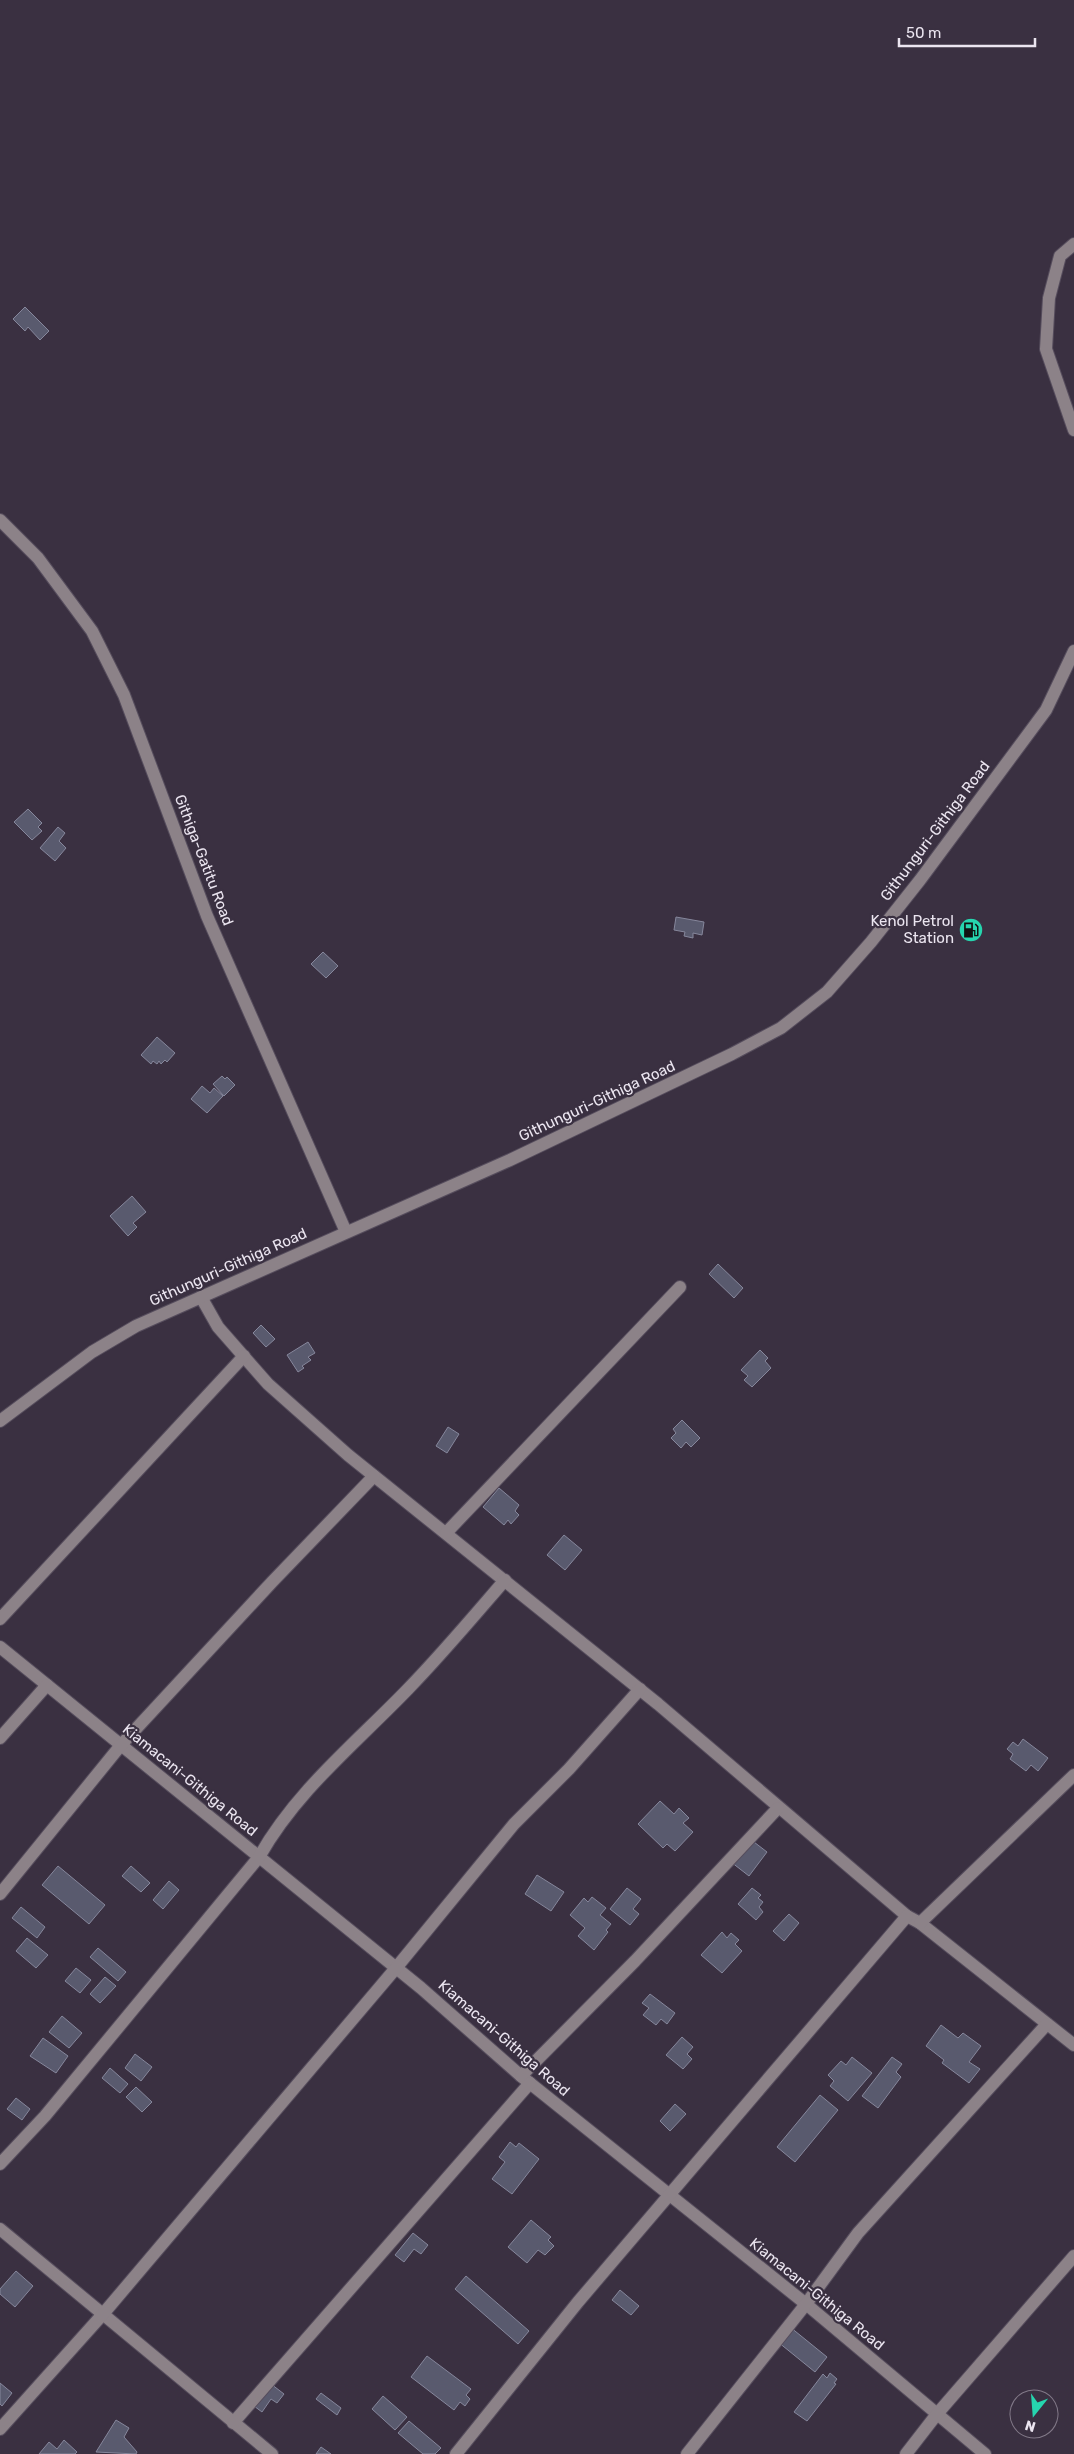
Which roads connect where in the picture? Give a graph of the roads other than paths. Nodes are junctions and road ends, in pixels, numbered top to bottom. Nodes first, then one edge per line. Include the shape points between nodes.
1 (1074, 244) edge
2 (1074, 430) edge
3 (0, 520) edge
4 (1074, 651) edge
5 (346, 1232) junction
6 (680, 1287) dead end
7 (201, 1297) junction
8 (244, 1356) junction
9 (0, 1421) edge
10 (374, 1476) junction
11 (446, 1532) junction
12 (505, 1580) junction
13 (0, 1619) edge
14 (0, 1647) edge
15 (47, 1685) junction
16 (640, 1689) junction
17 (0, 1738) edge
18 (121, 1745) junction
19 (1074, 1775) edge
20 (778, 1808) junction
21 (259, 1857) junction
22 (0, 1894) edge
23 (907, 1916) junction
24 (920, 1923) junction
25 (396, 1968) junction
26 (1047, 2024) junction
27 (1074, 2045) edge
28 (525, 2080) junction
29 (0, 2164) edge
30 (669, 2195) junction
31 (0, 2229) edge
32 (1074, 2256) edge
33 (806, 2304) junction
34 (103, 2314) junction
35 (937, 2414) junction
36 (233, 2423) junction
37 (0, 2429) edge
38 (272, 2454) edge
39 (456, 2454) edge
40 (687, 2454) edge
41 (906, 2454) edge
42 (985, 2454) edge

1 - 2 street via 1060,256 1048,298 1046,349
3 - 5 street, Githiga-Gatitu Road via 38,558 92,631 124,694 207,916
4 - 5 street, Githunguri-Githiga Road via 1046,710 872,942 827,992 781,1028 732,1054 510,1160
5 - 7 street, Githunguri-Githiga Road
6 - 11 street
7 - 8 street via 218,1327
7 - 9 street, Githunguri-Githiga Road via 136,1326 92,1352
8 - 10 street via 268,1384
8 - 13 street
10 - 11 street
10 - 18 street
11 - 12 street
12 - 16 street
12 - 21 street via 410,1688 303,1793 282,1819
14 - 15 street, Kiamacani-Githiga Road
15 - 17 street
15 - 18 street, Kiamacani-Githiga Road
16 - 20 street
16 - 25 street via 569,1769 514,1824
18 - 21 street, Kiamacani-Githiga Road
18 - 22 street
19 - 24 street
20 - 23 street
20 - 28 street
21 - 25 street, Kiamacani-Githiga Road
21 - 29 street via 45,2116
23 - 24 street
23 - 30 street
24 - 26 street
25 - 28 street, Kiamacani-Githiga Road
25 - 34 street
26 - 27 street
26 - 33 street via 858,2233
28 - 30 street, Kiamacani-Githiga Road
28 - 36 street
30 - 33 street, Kiamacani-Githiga Road
30 - 39 street
31 - 34 street
32 - 35 street
33 - 35 street, Kiamacani-Githiga Road
33 - 40 street
34 - 36 street
34 - 37 street
35 - 41 street
35 - 42 street, Kiamacani-Githiga Road
36 - 38 street

